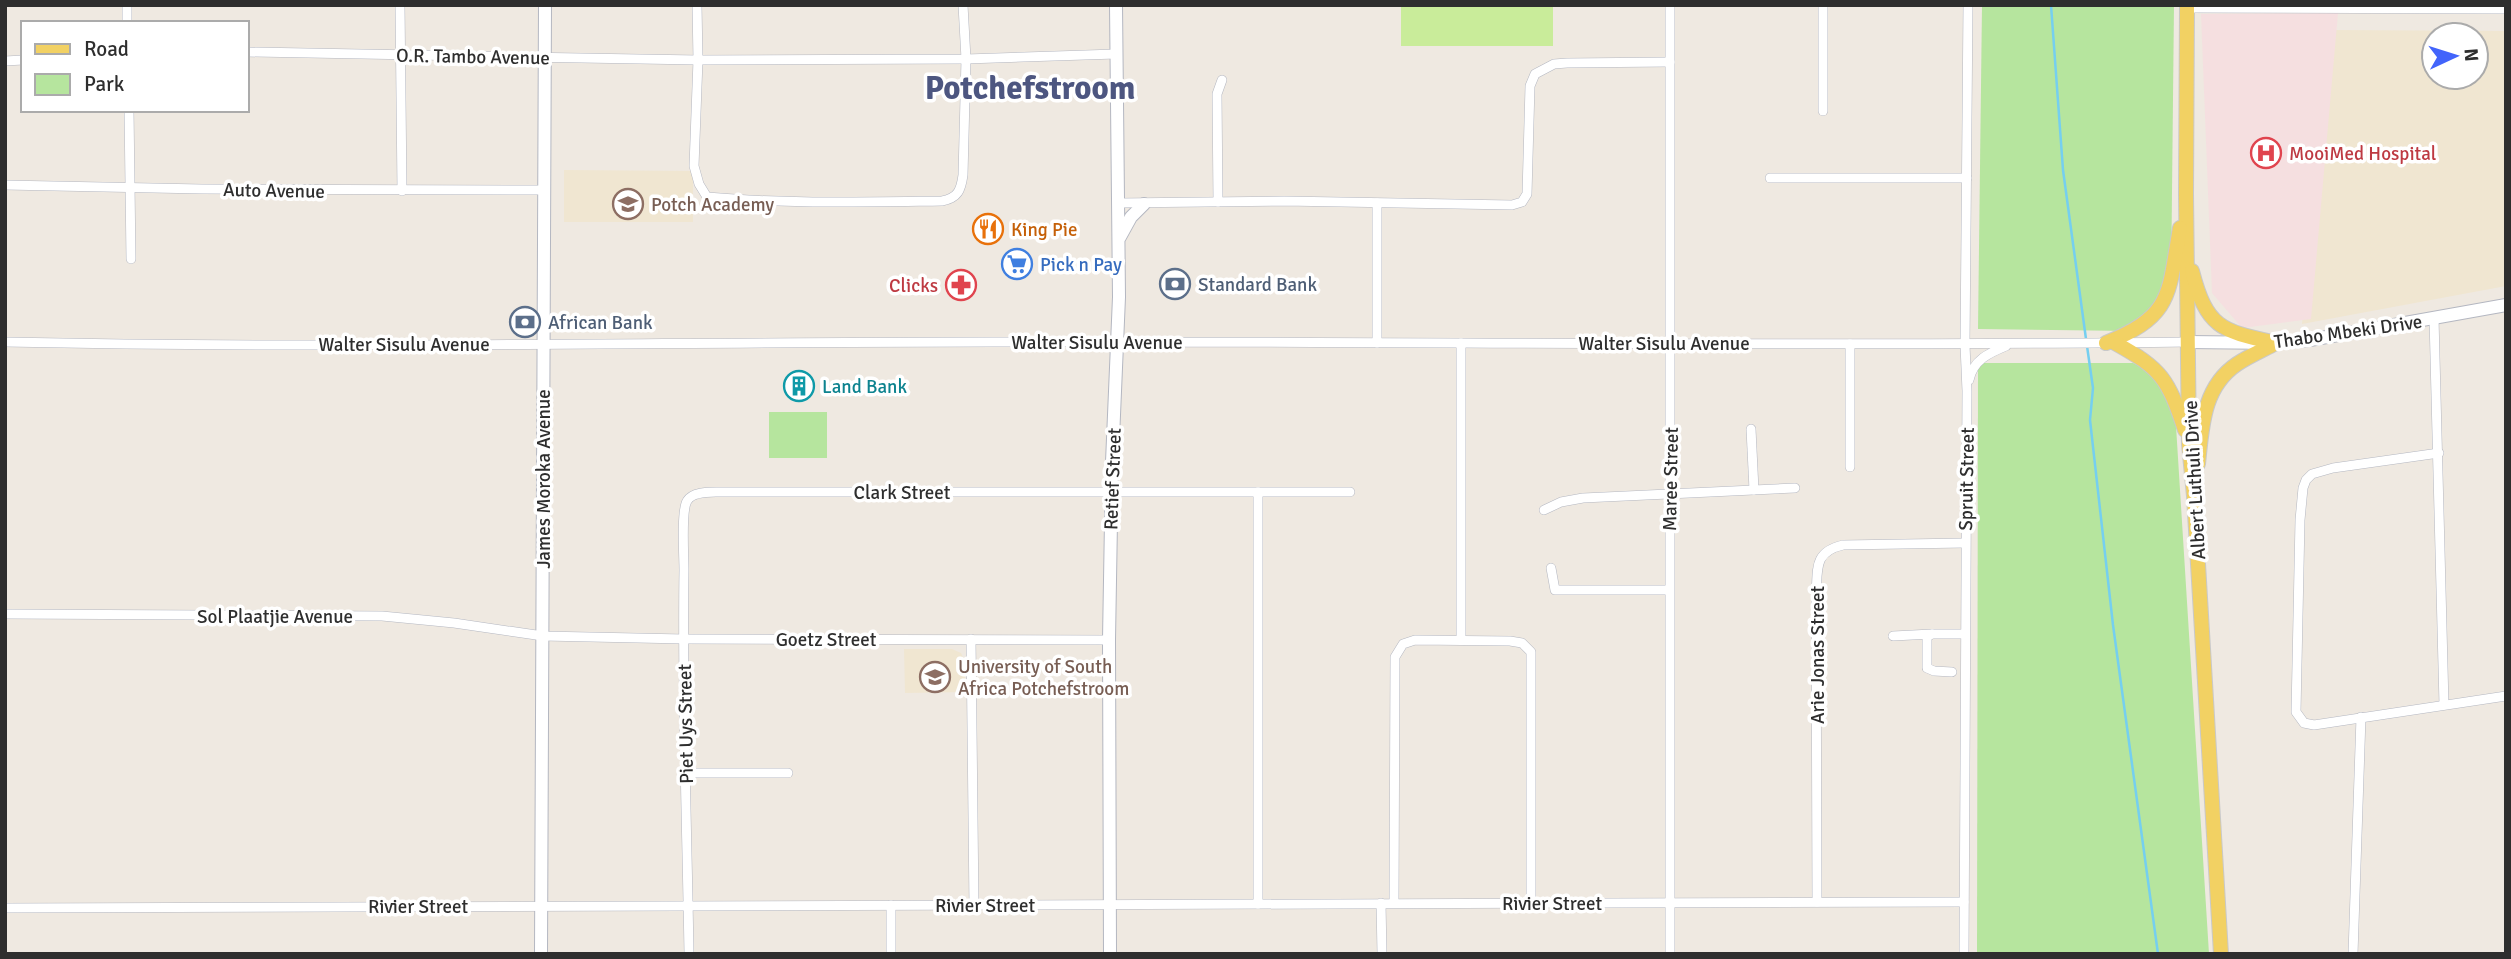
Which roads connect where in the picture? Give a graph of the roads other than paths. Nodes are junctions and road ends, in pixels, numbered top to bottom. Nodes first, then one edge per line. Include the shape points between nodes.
1 (400, 5) edge
2 (545, 5) edge
3 (697, 5) edge
4 (963, 5) edge
5 (1116, 5) edge
6 (1670, 5) edge
7 (1822, 5) edge
8 (1968, 5) edge
9 (2187, 7) edge
10 (2506, 9) edge
11 (248, 52) edge
12 (1116, 54) junction
13 (400, 55) junction
14 (544, 57) junction
15 (966, 59) junction
16 (698, 60) junction
17 (1670, 62) junction
18 (1222, 80) dead end
19 (1824, 111) dead end
20 (130, 112) edge
21 (1769, 178) dead end
22 (1967, 178) junction
23 (5, 185) edge
24 (131, 186) junction
25 (543, 190) junction
26 (402, 191) junction
27 (2186, 194) junction
28 (1218, 202) junction
29 (1119, 204) junction
30 (1144, 204) junction
31 (1377, 204) junction
32 (1119, 240) junction
33 (2187, 250) junction
34 (131, 259) dead end
35 (2506, 305) edge
36 (2434, 318) junction
37 (5, 342) edge
38 (1117, 342) junction
39 (2189, 342) junction
40 (544, 343) junction
41 (1377, 343) junction
42 (1461, 343) junction
43 (1672, 343) junction
44 (2106, 343) junction
45 (2276, 343) junction
46 (1850, 344) junction
47 (2011, 344) junction
48 (1965, 345) junction
49 (1967, 391) junction
50 (1751, 429) dead end
51 (2189, 444) junction
52 (2439, 453) junction
53 (1850, 467) dead end
54 (1794, 488) dead end
55 (1754, 490) junction
56 (1111, 491) junction
57 (1258, 492) junction
58 (1350, 492) dead end
59 (1670, 494) junction
60 (693, 496) joint
61 (2194, 496) junction
62 (1544, 510) dead end
63 (1965, 543) junction
64 (1551, 568) dead end
65 (1670, 590) junction
66 (5, 614) edge
67 (1932, 634) junction
68 (1965, 634) junction
69 (543, 636) junction
70 (1893, 636) dead end
71 (684, 639) junction
72 (971, 639) junction
73 (1109, 640) junction
74 (1461, 640) junction
75 (1952, 672) dead end
76 (2506, 696) edge
77 (2444, 705) junction
78 (2361, 717) junction
79 (686, 773) junction
80 (788, 773) dead end
81 (1817, 902) junction
82 (1964, 902) junction
83 (1394, 903) junction
84 (1531, 903) junction
85 (1670, 903) junction
86 (1110, 904) junction
87 (1258, 904) junction
88 (1381, 904) junction
89 (891, 905) junction
90 (541, 906) junction
91 (688, 906) junction
92 (974, 906) junction
93 (5, 908) edge
94 (541, 954) edge
95 (689, 954) edge
96 (891, 954) edge
97 (1110, 954) edge
98 (1382, 954) edge
99 (1670, 954) edge
100 (1964, 954) edge
101 (2221, 954) edge
102 (2353, 954) edge

1 - 13 street
2 - 14 street, James Moroka Avenue
3 - 16 street
4 - 15 street
5 - 12 street, Retief Street
6 - 17 street, Maree Street
7 - 19 street
8 - 22 street, Spruit Street
9 - 10 street
9 - 27 main road, Albert Luthuli Drive
11 - 13 street, O.R. Tambo Avenue
12 - 15 street, O.R. Tambo Avenue
12 - 29 street, Retief Street
13 - 14 street, O.R. Tambo Avenue
13 - 26 street
14 - 16 street, O.R. Tambo Avenue
14 - 25 street, James Moroka Avenue
15 - 16 street, O.R. Tambo Avenue
15 - 16 street via 961,187 956,196 942,201 707,197 694,166
17 - 31 street via 1554,64 1535,74 1528,186 1522,202
17 - 43 street, Maree Street
18 - 28 street via 1217,94
20 - 24 street
21 - 22 street
22 - 48 street, Spruit Street
23 - 24 street, Auto Avenue
24 - 26 street, Auto Avenue
24 - 34 street
25 - 26 street, Auto Avenue
25 - 40 street, James Moroka Avenue
27 - 33 main road, Albert Luthuli Drive
27 - 44 main road via 2172,275 2161,309 2139,328
28 - 30 street
28 - 31 street
29 - 30 street
29 - 32 street, Retief Street
30 - 32 street
31 - 41 street
32 - 38 street, Retief Street
33 - 39 main road, Albert Luthuli Drive
33 - 45 main road via 2199,295 2211,318 2227,331
35 - 36 street, Thabo Mbeki Drive
36 - 45 street, Thabo Mbeki Drive
36 - 52 street
37 - 40 street, Walter Sisulu Avenue
38 - 40 street, Walter Sisulu Avenue
38 - 41 street, Walter Sisulu Avenue
38 - 56 street, Retief Street
39 - 44 street, Walter Sisulu Avenue
39 - 45 street, Thabo Mbeki Drive
39 - 51 main road, Albert Luthuli Drive
40 - 69 street, James Moroka Avenue
41 - 42 street, Walter Sisulu Avenue
42 - 43 street, Walter Sisulu Avenue
42 - 74 street
43 - 46 street, Walter Sisulu Avenue
43 - 59 street, Maree Street
44 - 47 street, Walter Sisulu Avenue
44 - 51 main road via 2140,357 2163,377
45 - 61 main road via 2238,363 2216,384 2205,407
46 - 48 street, Walter Sisulu Avenue
46 - 53 street
47 - 48 street, Walter Sisulu Avenue
47 - 49 street via 1978,361
48 - 49 street, Spruit Street
49 - 63 street, Spruit Street
50 - 55 street
51 - 61 main road, Albert Luthuli Drive
52 - 77 street
52 - 78 street via 2333,468 2312,474 2303,488 2296,712 2304,723 2314,725
54 - 55 street
55 - 59 street
56 - 57 street, Clark Street
56 - 60 street, Clark Street via 703,492
56 - 73 street, Retief Street
57 - 58 street, Clark Street
57 - 87 street
59 - 62 street via 1583,498
59 - 65 street, Maree Street
60 - 71 street, Piet Uys Street via 685,514
61 - 101 main road, Albert Luthuli Drive
63 - 68 street, Spruit Street
63 - 81 street, Arie Jonas Street via 1843,545 1830,548 1819,562
64 - 65 street via 1555,590
65 - 85 street, Maree Street
66 - 69 street, Sol Plaatjie Avenue via 382,616
67 - 68 street
67 - 70 street
67 - 75 street via 1927,637 1927,668
68 - 82 street, Spruit Street
69 - 71 street, Goetz Street
69 - 90 street, James Moroka Avenue
71 - 72 street, Goetz Street
71 - 79 street, Piet Uys Street
72 - 73 street, Goetz Street
72 - 92 street
73 - 86 street, Retief Street
74 - 83 street via 1415,640 1403,644 1395,657
74 - 84 street via 1516,642 1531,652
76 - 77 street
77 - 78 street
78 - 102 street
79 - 80 street
79 - 91 street, Piet Uys Street
81 - 82 street, Rivier Street
81 - 85 street, Rivier Street
82 - 100 street, Spruit Street
83 - 84 street, Rivier Street
83 - 88 street, Rivier Street
84 - 85 street, Rivier Street
85 - 99 street, Maree Street
86 - 87 street, Rivier Street
86 - 92 street, Rivier Street
86 - 97 street, Retief Street
87 - 88 street, Rivier Street
88 - 98 street
89 - 91 street, Rivier Street
89 - 92 street, Rivier Street
89 - 96 street
90 - 91 street, Rivier Street
90 - 93 street, Rivier Street
90 - 94 street, James Moroka Avenue
91 - 95 street, Piet Uys Street

